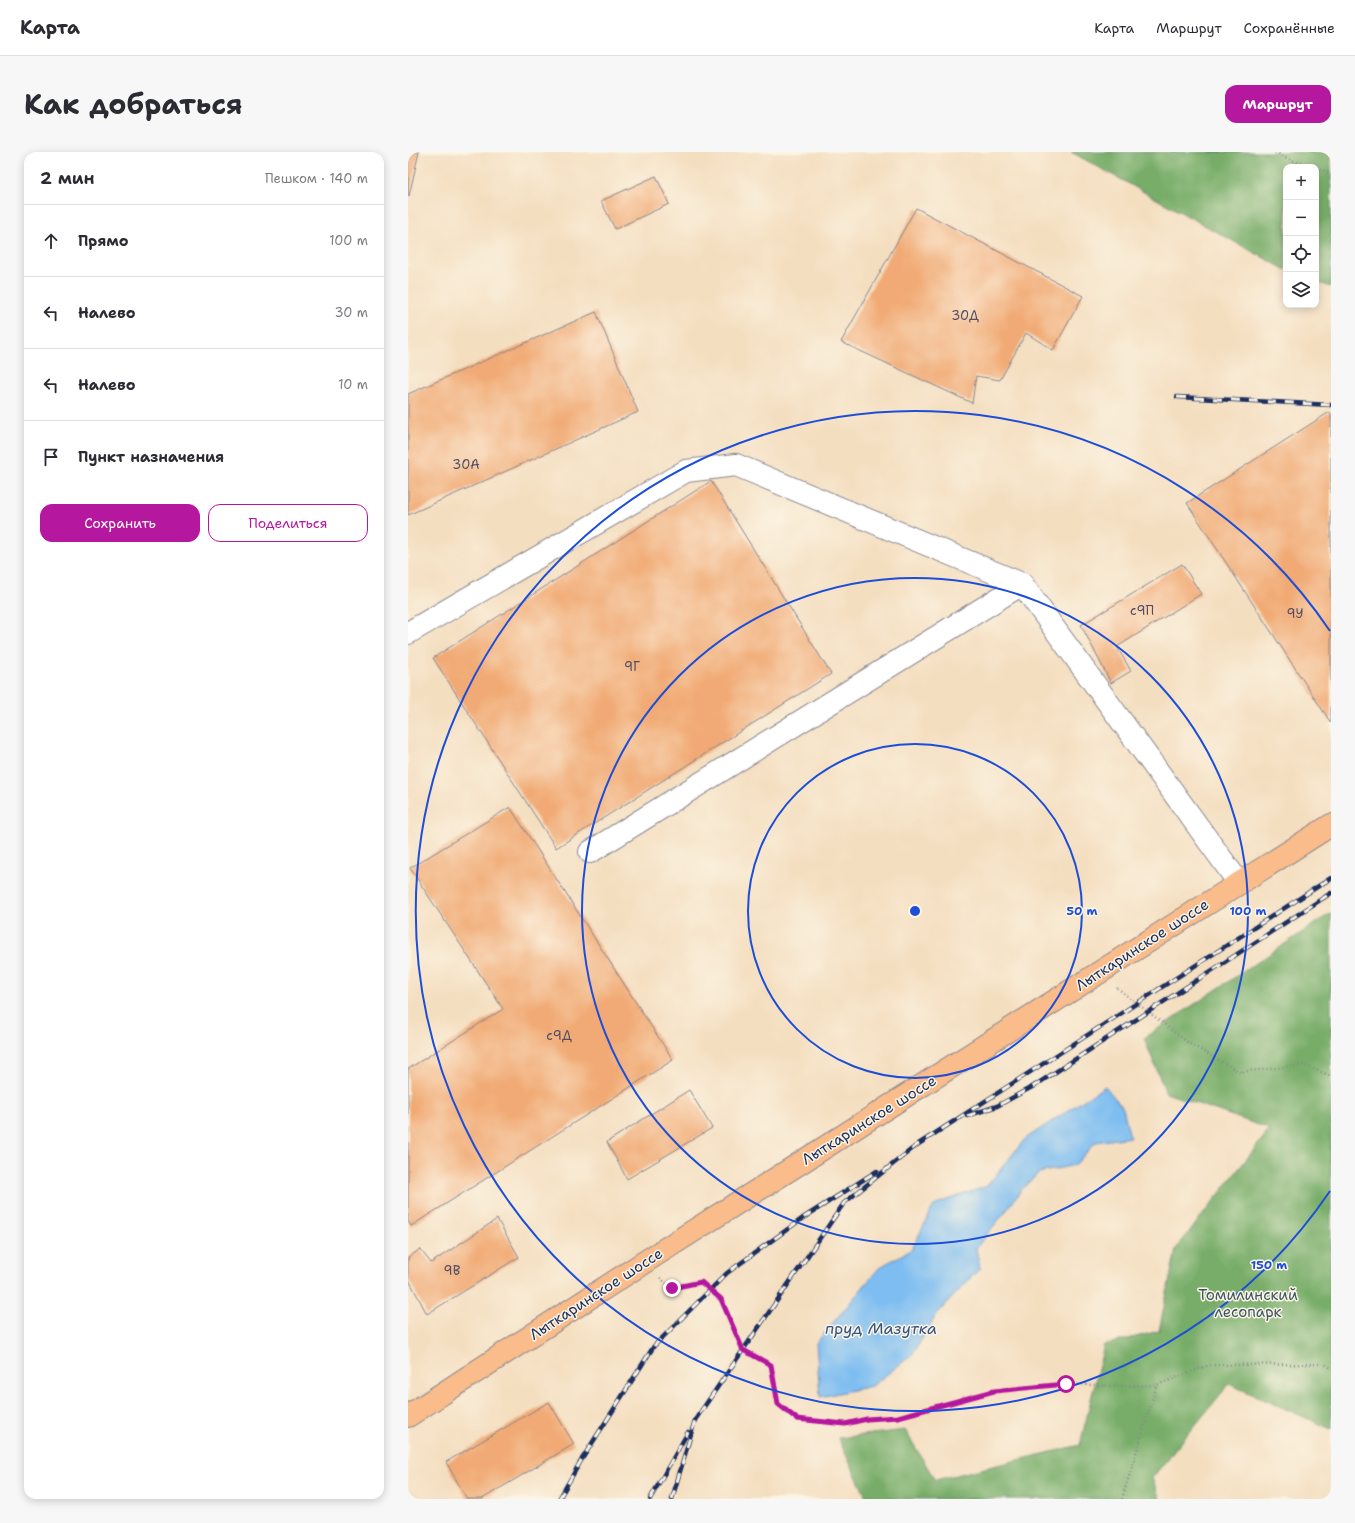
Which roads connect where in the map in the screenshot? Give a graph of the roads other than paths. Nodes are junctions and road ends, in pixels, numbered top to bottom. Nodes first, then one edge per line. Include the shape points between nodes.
1 (1022, 584) junction
2 (408, 633) edge
3 (1331, 825) edge
4 (590, 852) dead end
5 (1239, 883) junction
6 (408, 1416) edge

1 - 2 lane via 736,465 686,471
1 - 4 lane
1 - 5 lane
3 - 5 main road, Лыткаринское шоссе
5 - 6 main road, Лыткаринское шоссе

